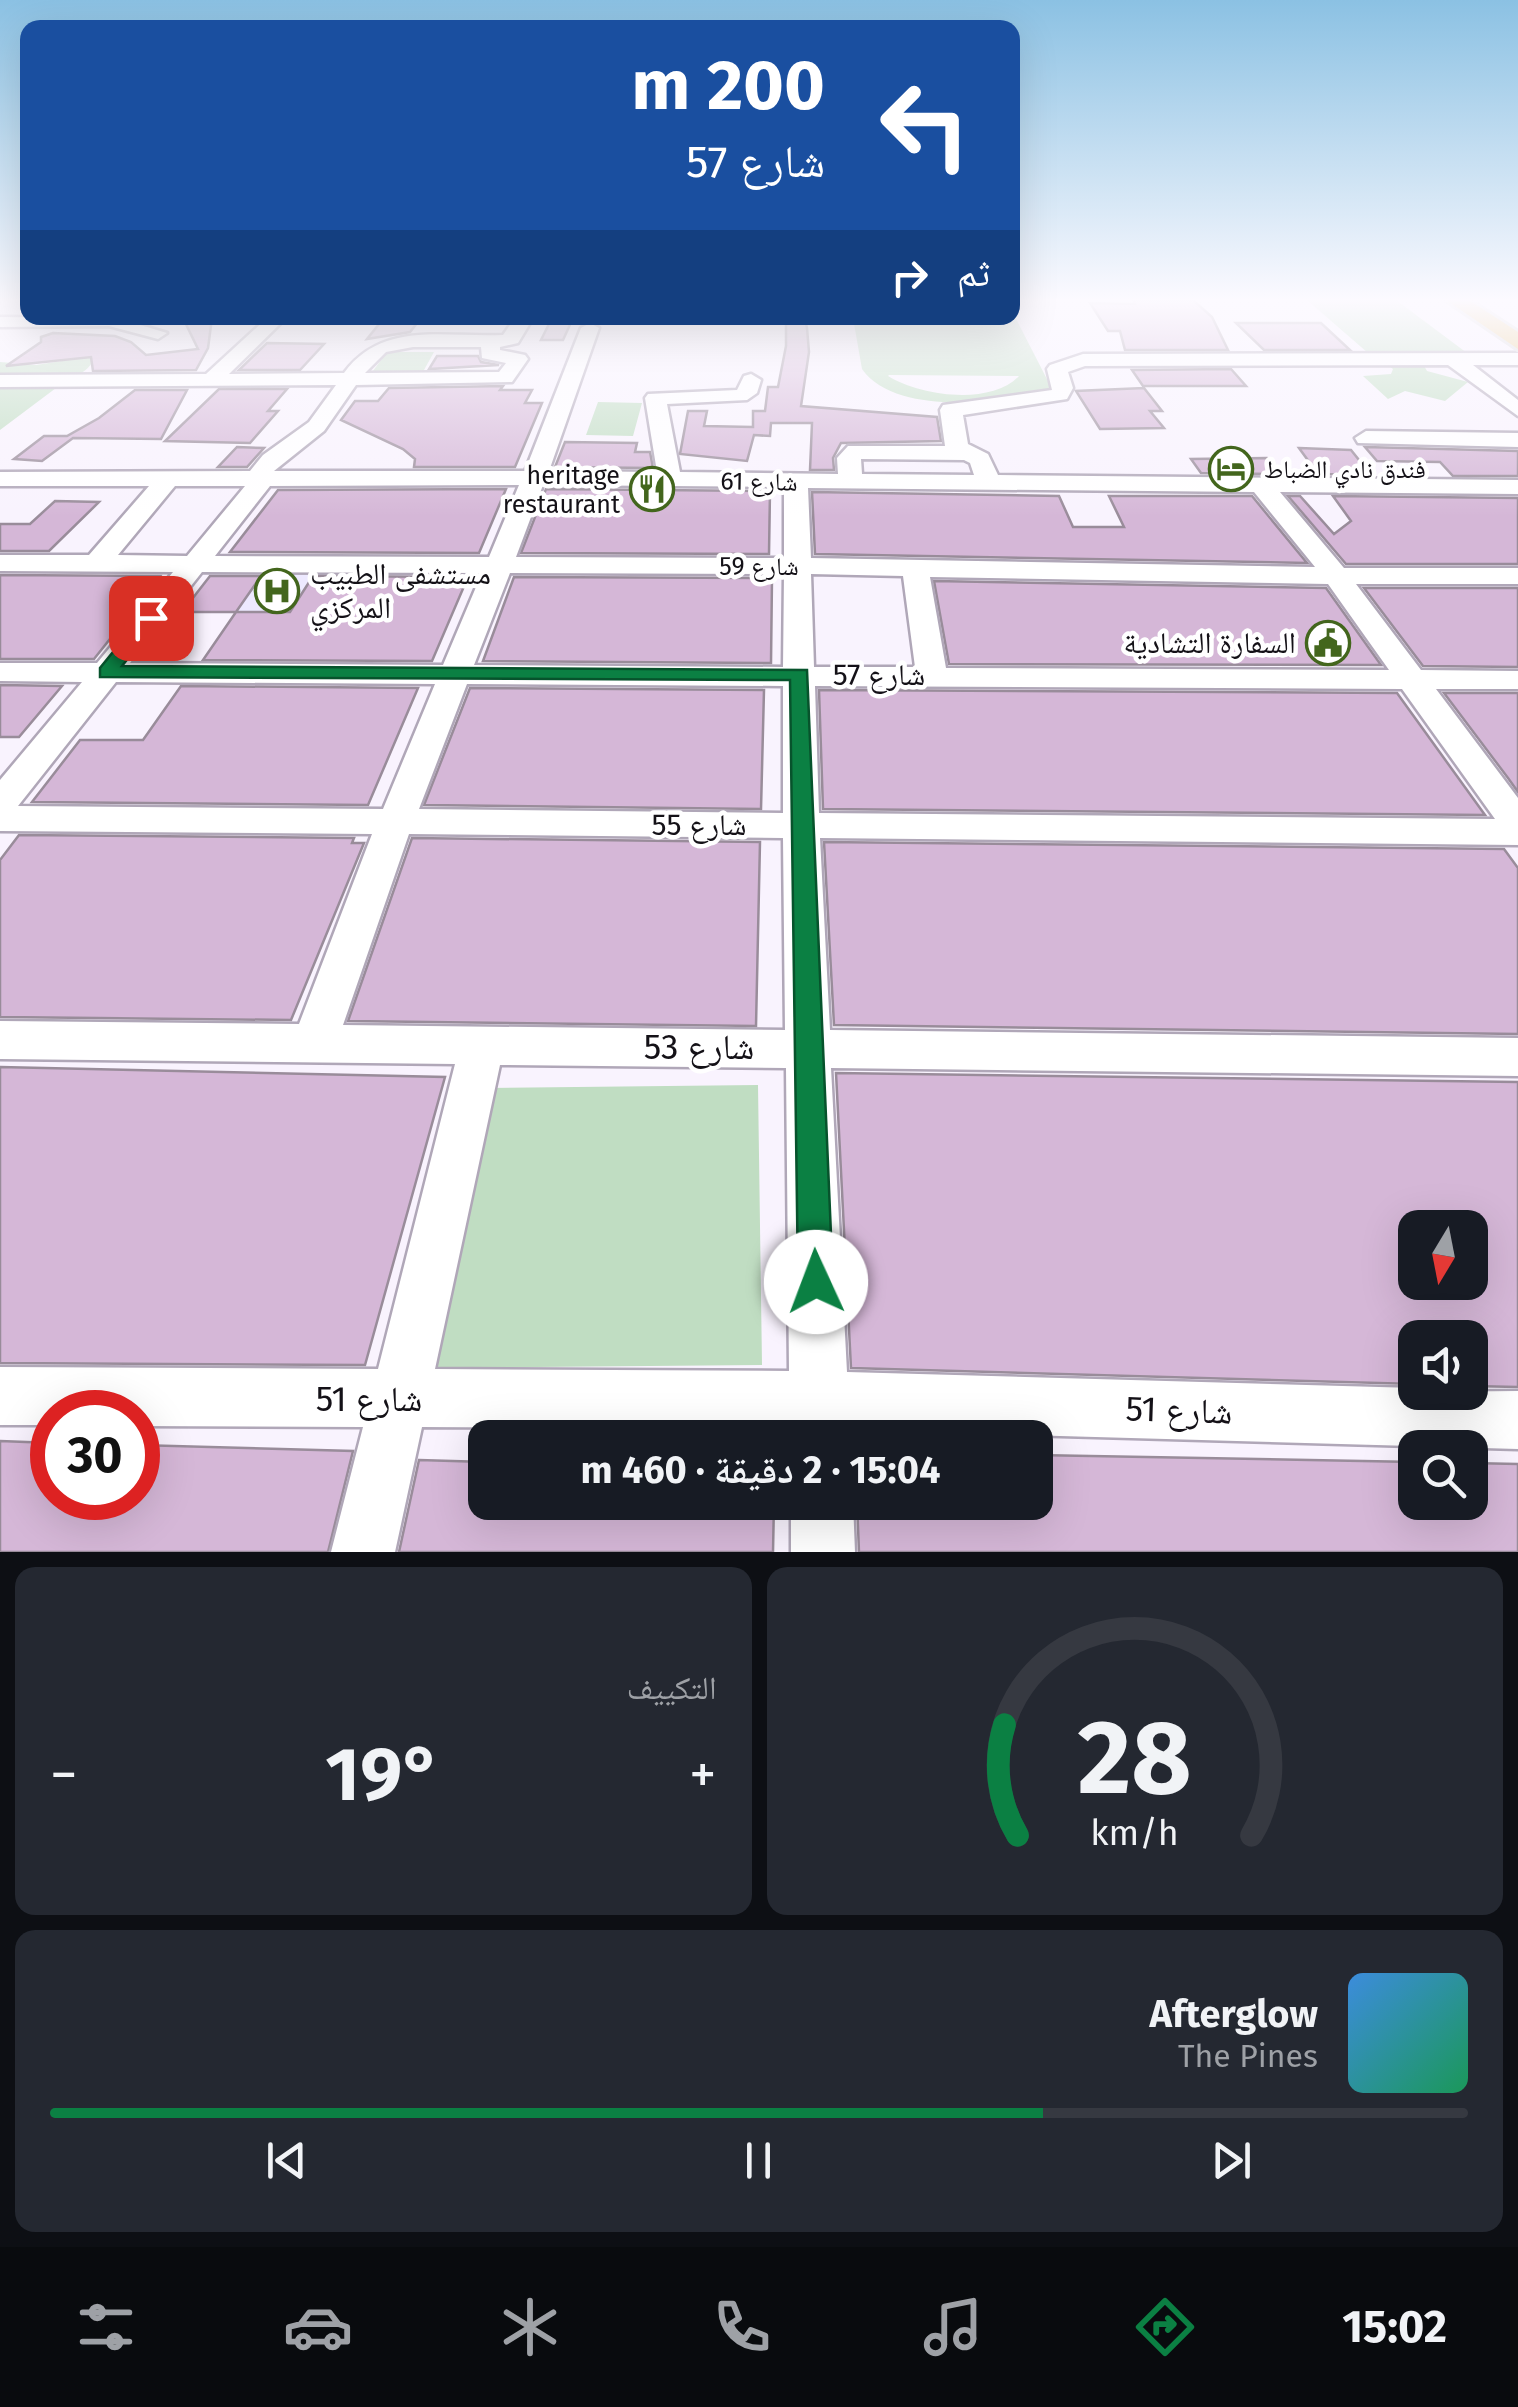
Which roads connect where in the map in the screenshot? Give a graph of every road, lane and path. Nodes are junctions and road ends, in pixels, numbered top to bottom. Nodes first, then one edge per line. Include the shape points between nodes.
1 (219, 372) edge
2 (356, 372) edge
3 (509, 372) edge
4 (573, 372) edge
5 (1058, 372) edge
6 (1471, 372) edge
7 (350, 380) junction
8 (751, 380) dead end
9 (0, 381) edge
10 (210, 381) junction
11 (1518, 410) edge
12 (307, 437) junction
13 (1366, 438) dead end
14 (1518, 440) edge
15 (968, 453) junction
16 (302, 477) junction
17 (170, 478) junction
18 (264, 478) junction
19 (532, 478) junction
20 (0, 479) edge
21 (670, 480) junction
22 (796, 482) junction
23 (850, 482) junction
24 (990, 483) junction
25 (1261, 485) junction
26 (1518, 487) edge
27 (0, 564) edge
28 (96, 564) junction
29 (195, 564) junction
30 (496, 565) junction
31 (796, 566) junction
32 (915, 568) junction
33 (1336, 576) junction
34 (1518, 576) edge
35 (0, 672) edge
36 (107, 672) junction
37 (454, 672) junction
38 (800, 674) junction
39 (932, 675) junction
40 (1410, 680) junction
41 (1518, 680) edge
42 (0, 804) edge
43 (0, 818) edge
44 (395, 823) junction
45 (1518, 824) edge
46 (801, 825) junction
47 (1518, 832) edge
48 (0, 1040) edge
49 (314, 1042) junction
50 (482, 1046) junction
51 (807, 1047) junction
52 (1518, 1057) edge
53 (0, 1396) edge
54 (398, 1400) junction
55 (820, 1419) edge
56 (1518, 1420) edge
57 (822, 1520) edge
58 (363, 1552) edge
59 (823, 1552) edge

1 - 10 street
2 - 7 street
3 - 7 street via 505,378
4 - 19 street
5 - 15 street via 1060,394 951,410 957,447
6 - 11 street
7 - 10 street
7 - 12 street
8 - 21 street via 740,396 653,401
9 - 10 street
12 - 16 street via 324,442
12 - 18 street via 279,452 265,466
13 - 14 street
15 - 23 street via 856,452 849,458
15 - 24 street via 980,459
16 - 18 street, شارع 61
16 - 19 street, شارع 61
17 - 18 street, شارع 61
17 - 20 street, شارع 61
17 - 28 street
18 - 29 street
19 - 21 street, شارع 61
19 - 30 street
21 - 22 street, شارع 61
22 - 23 street, شارع 61
22 - 31 street
23 - 24 street, شارع 61
24 - 25 street, شارع 61
25 - 26 street, شارع 61
25 - 33 street
27 - 28 street, شارع 59
28 - 29 street, شارع 59
29 - 30 street, شارع 59
29 - 36 street
30 - 31 street, شارع 59
30 - 37 street
31 - 32 street, شارع 59
31 - 38 street
32 - 33 street, شارع 59
32 - 39 street
33 - 34 street, شارع 59
33 - 40 street
35 - 36 street, شارع 57
36 - 37 street, شارع 57
36 - 42 street
37 - 38 street, شارع 57
37 - 44 street
38 - 39 street, شارع 57
38 - 46 street
39 - 40 street, شارع 57
40 - 41 street, شارع 57
40 - 45 street
43 - 44 street, شارع 55
44 - 46 street, شارع 55
44 - 49 street
46 - 47 street, شارع 55
46 - 51 street
48 - 49 street, شارع 53
49 - 50 street, شارع 53
50 - 51 street, شارع 53
50 - 54 street
51 - 52 street, شارع 53
51 - 55 street
53 - 54 street, شارع 51
54 - 55 street, شارع 51
54 - 58 street
55 - 56 street, شارع 51
57 - 59 street

